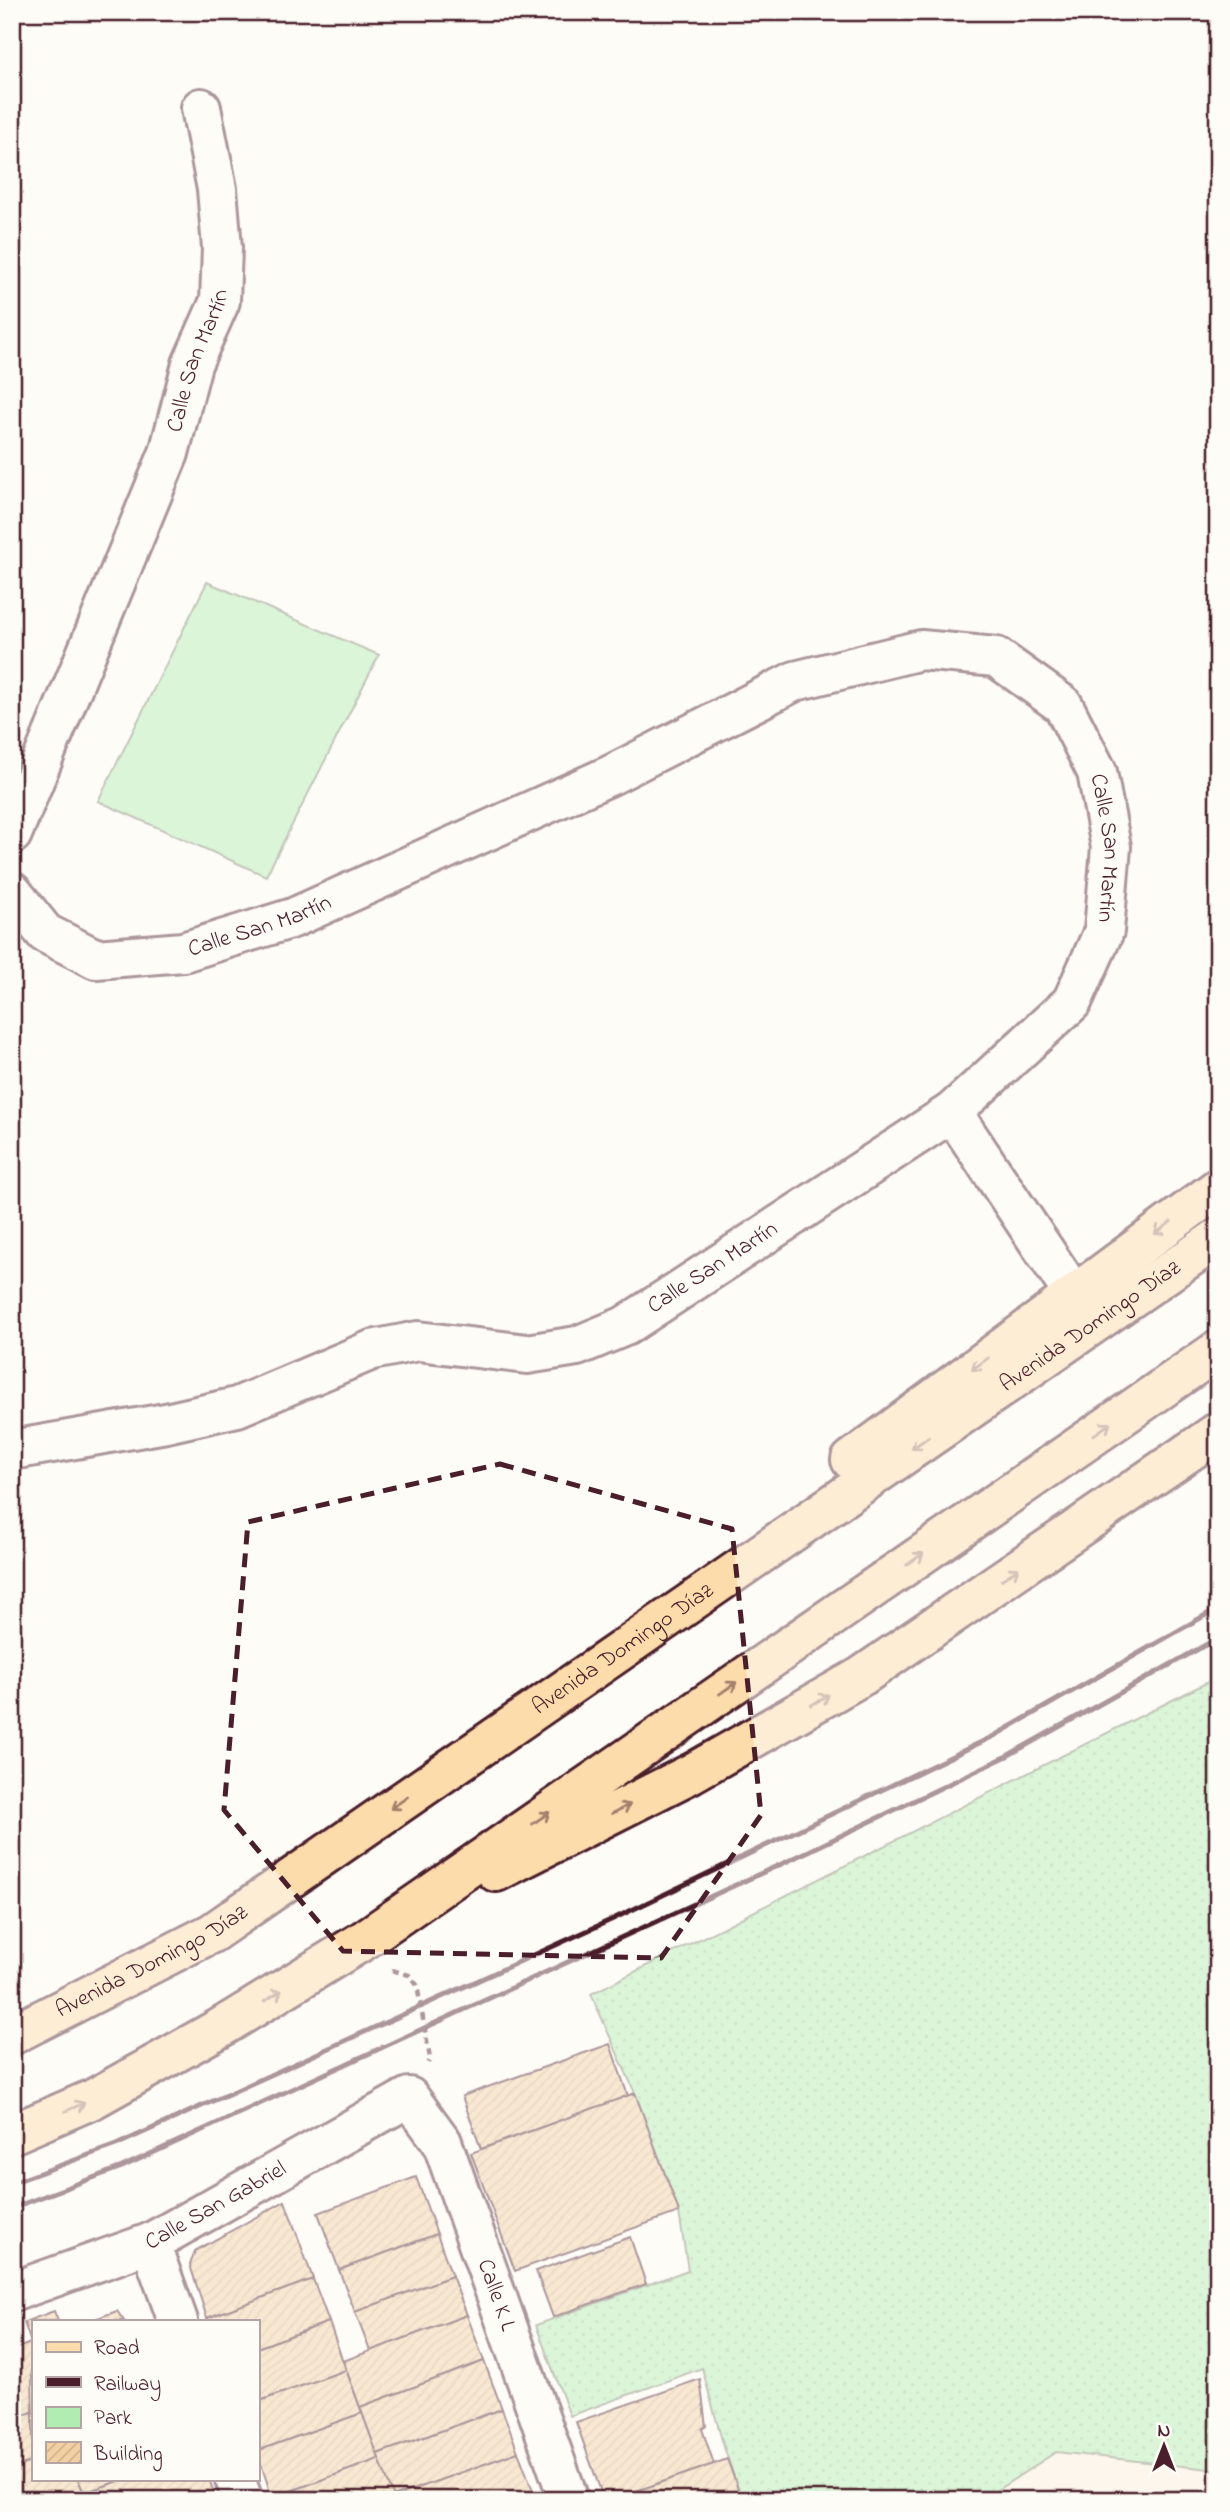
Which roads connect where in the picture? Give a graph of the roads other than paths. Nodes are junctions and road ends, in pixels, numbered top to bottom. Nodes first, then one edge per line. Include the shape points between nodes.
1 (201, 108) dead end
2 (12, 834) edge
3 (12, 892) edge
4 (952, 1112) junction
5 (1218, 1188) edge
6 (1218, 1238) edge
7 (1074, 1295) junction
8 (1218, 1350) edge
9 (1218, 1432) edge
10 (12, 1450) edge
11 (455, 1763) junction
12 (363, 1940) junction
13 (12, 2035) edge
14 (409, 2097) joint
15 (12, 2134) edge
16 (150, 2244) junction
17 (12, 2292) edge
18 (178, 2320) edge
19 (235, 2480) edge
20 (243, 2500) edge
21 (569, 2500) edge

1 - 2 street, Calle San Martín via 217,189 220,300 191,364 169,453
3 - 4 street, Calle San Martín via 45,933 96,959 183,951 293,918 611,775 795,681 921,650 996,657 1063,705 1097,772 1111,847 1104,931 1072,1002
4 - 7 street
4 - 10 street, Calle San Martín via 625,1326 577,1346 527,1353 418,1341 372,1350 236,1407
5 -> 7 main road
6 -> 11 main road, Avenida Domingo Díaz
7 -> 11 main road via 709,1564
12 -> 8 main road
12 -> 9 main road via 692,1773 862,1676
11 -> 13 main road, Avenida Domingo Díaz via 212,1933
15 -> 12 main road via 104,2093
14 - 16 street, Calle San Gabriel
14 - 21 street, Calle K L via 442,2142
16 - 17 street, Calle San Gabriel
16 - 18 street
19 - 20 street

